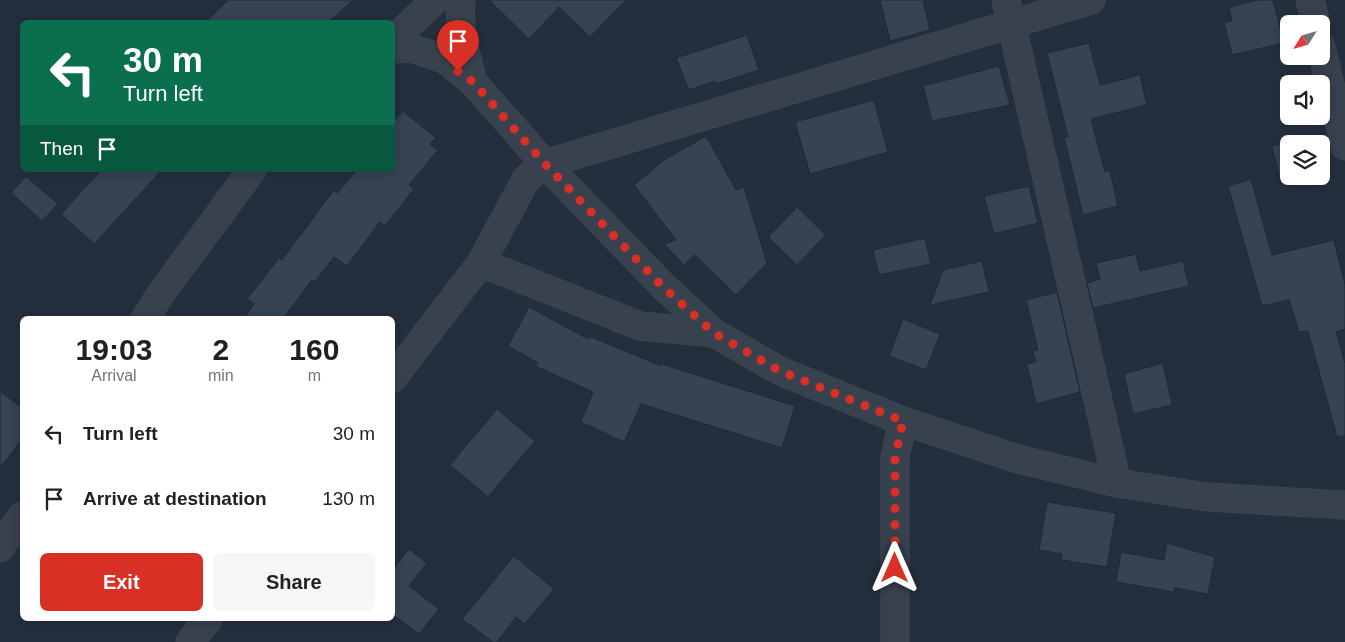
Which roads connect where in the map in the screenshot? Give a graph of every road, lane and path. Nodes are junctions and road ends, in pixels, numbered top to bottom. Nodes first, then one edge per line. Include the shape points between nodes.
1 (435, 0) edge
2 (461, 0) edge
3 (1092, 0) edge
4 (1310, 0) edge
5 (1009, 12) edge
6 (1314, 15) edge
7 (395, 38) edge
8 (395, 50) edge
9 (1325, 65) edge
10 (473, 82) junction
11 (1345, 146) edge
12 (545, 164) junction
13 (251, 172) edge
14 (481, 263) junction
15 (147, 316) edge
16 (714, 333) junction
17 (395, 374) edge
18 (903, 421) junction
19 (1117, 483) junction
20 (1345, 505) edge
21 (20, 519) edge
22 (0, 548) edge
23 (206, 621) edge
24 (190, 642) edge
25 (895, 642) edge

1 - 7 street
2 - 10 street via 459,16
3 - 5 street
4 - 6 street
5 - 12 street
5 - 19 street
8 - 10 street via 411,48 444,59
9 - 11 street
10 - 12 street
12 - 14 street via 526,179
12 - 16 street via 662,286
13 - 15 street
14 - 16 street via 640,326
14 - 17 street
16 - 18 street via 780,371
18 - 19 street via 1018,459
18 - 25 street via 895,458
19 - 20 street via 1207,497
21 - 22 street
23 - 24 street

